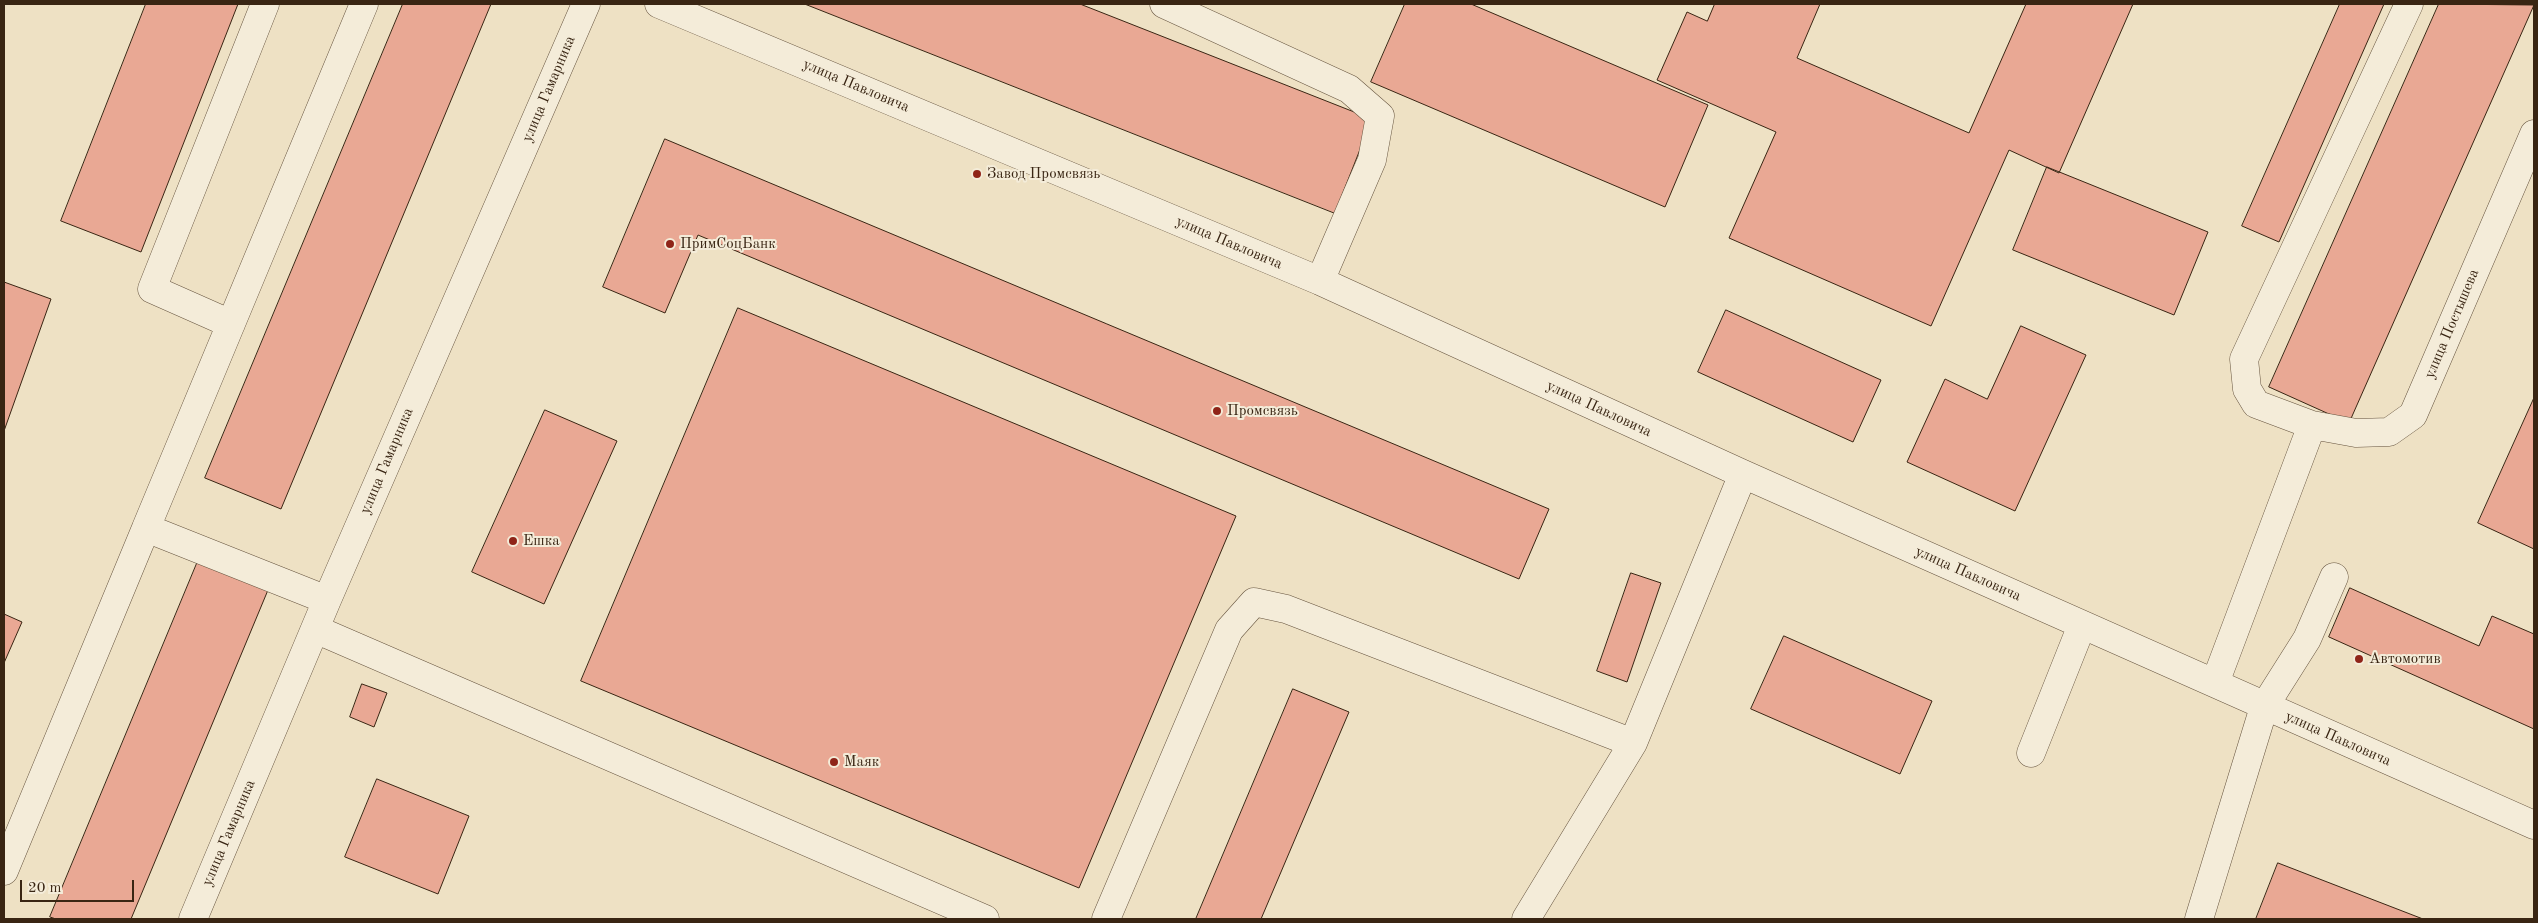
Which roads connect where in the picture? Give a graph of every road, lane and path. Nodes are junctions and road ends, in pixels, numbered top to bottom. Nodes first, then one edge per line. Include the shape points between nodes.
1 (265, 4) edge
2 (364, 4) edge
3 (586, 4) edge
4 (659, 4) edge
5 (1164, 4) edge
6 (2409, 4) edge
7 (2534, 134) edge
8 (1320, 281) junction
9 (231, 324) junction
10 (2312, 425) junction
11 (1743, 474) junction
12 (146, 528) junction
13 (2334, 576) dead end
14 (327, 600) junction
15 (2082, 625) junction
16 (315, 629) junction
17 (2215, 683) junction
18 (2264, 707) junction
19 (1632, 742) junction
20 (2031, 752) dead end
21 (2534, 825) edge
22 (4, 871) edge
23 (193, 919) edge
24 (984, 919) edge
25 (1106, 919) edge
26 (1526, 919) edge
27 (2199, 919) edge

1 - 9 street via 152,289
2 - 9 street
3 - 14 street, улица Гамарника
4 - 8 street, улица Павловича
5 - 8 street via 1349,89 1380,116 1372,160
6 - 10 street, улица Постышева via 2244,359 2247,389 2256,404
7 - 10 street, улица Постышева via 2412,415 2389,432 2356,433
8 - 11 street, улица Павловича
9 - 12 street
10 - 17 street
11 - 15 street, улица Павловича
11 - 19 street
12 - 14 street
12 - 22 street
13 - 18 street via 2307,639
14 - 16 street, улица Гамарника
15 - 17 street, улица Павловича
15 - 20 street
16 - 23 street, улица Гамарника
16 - 24 street
17 - 18 street, улица Павловича
18 - 21 street, улица Павловича
18 - 27 street
19 - 25 street via 1286,608 1254,602 1229,630
19 - 26 street

